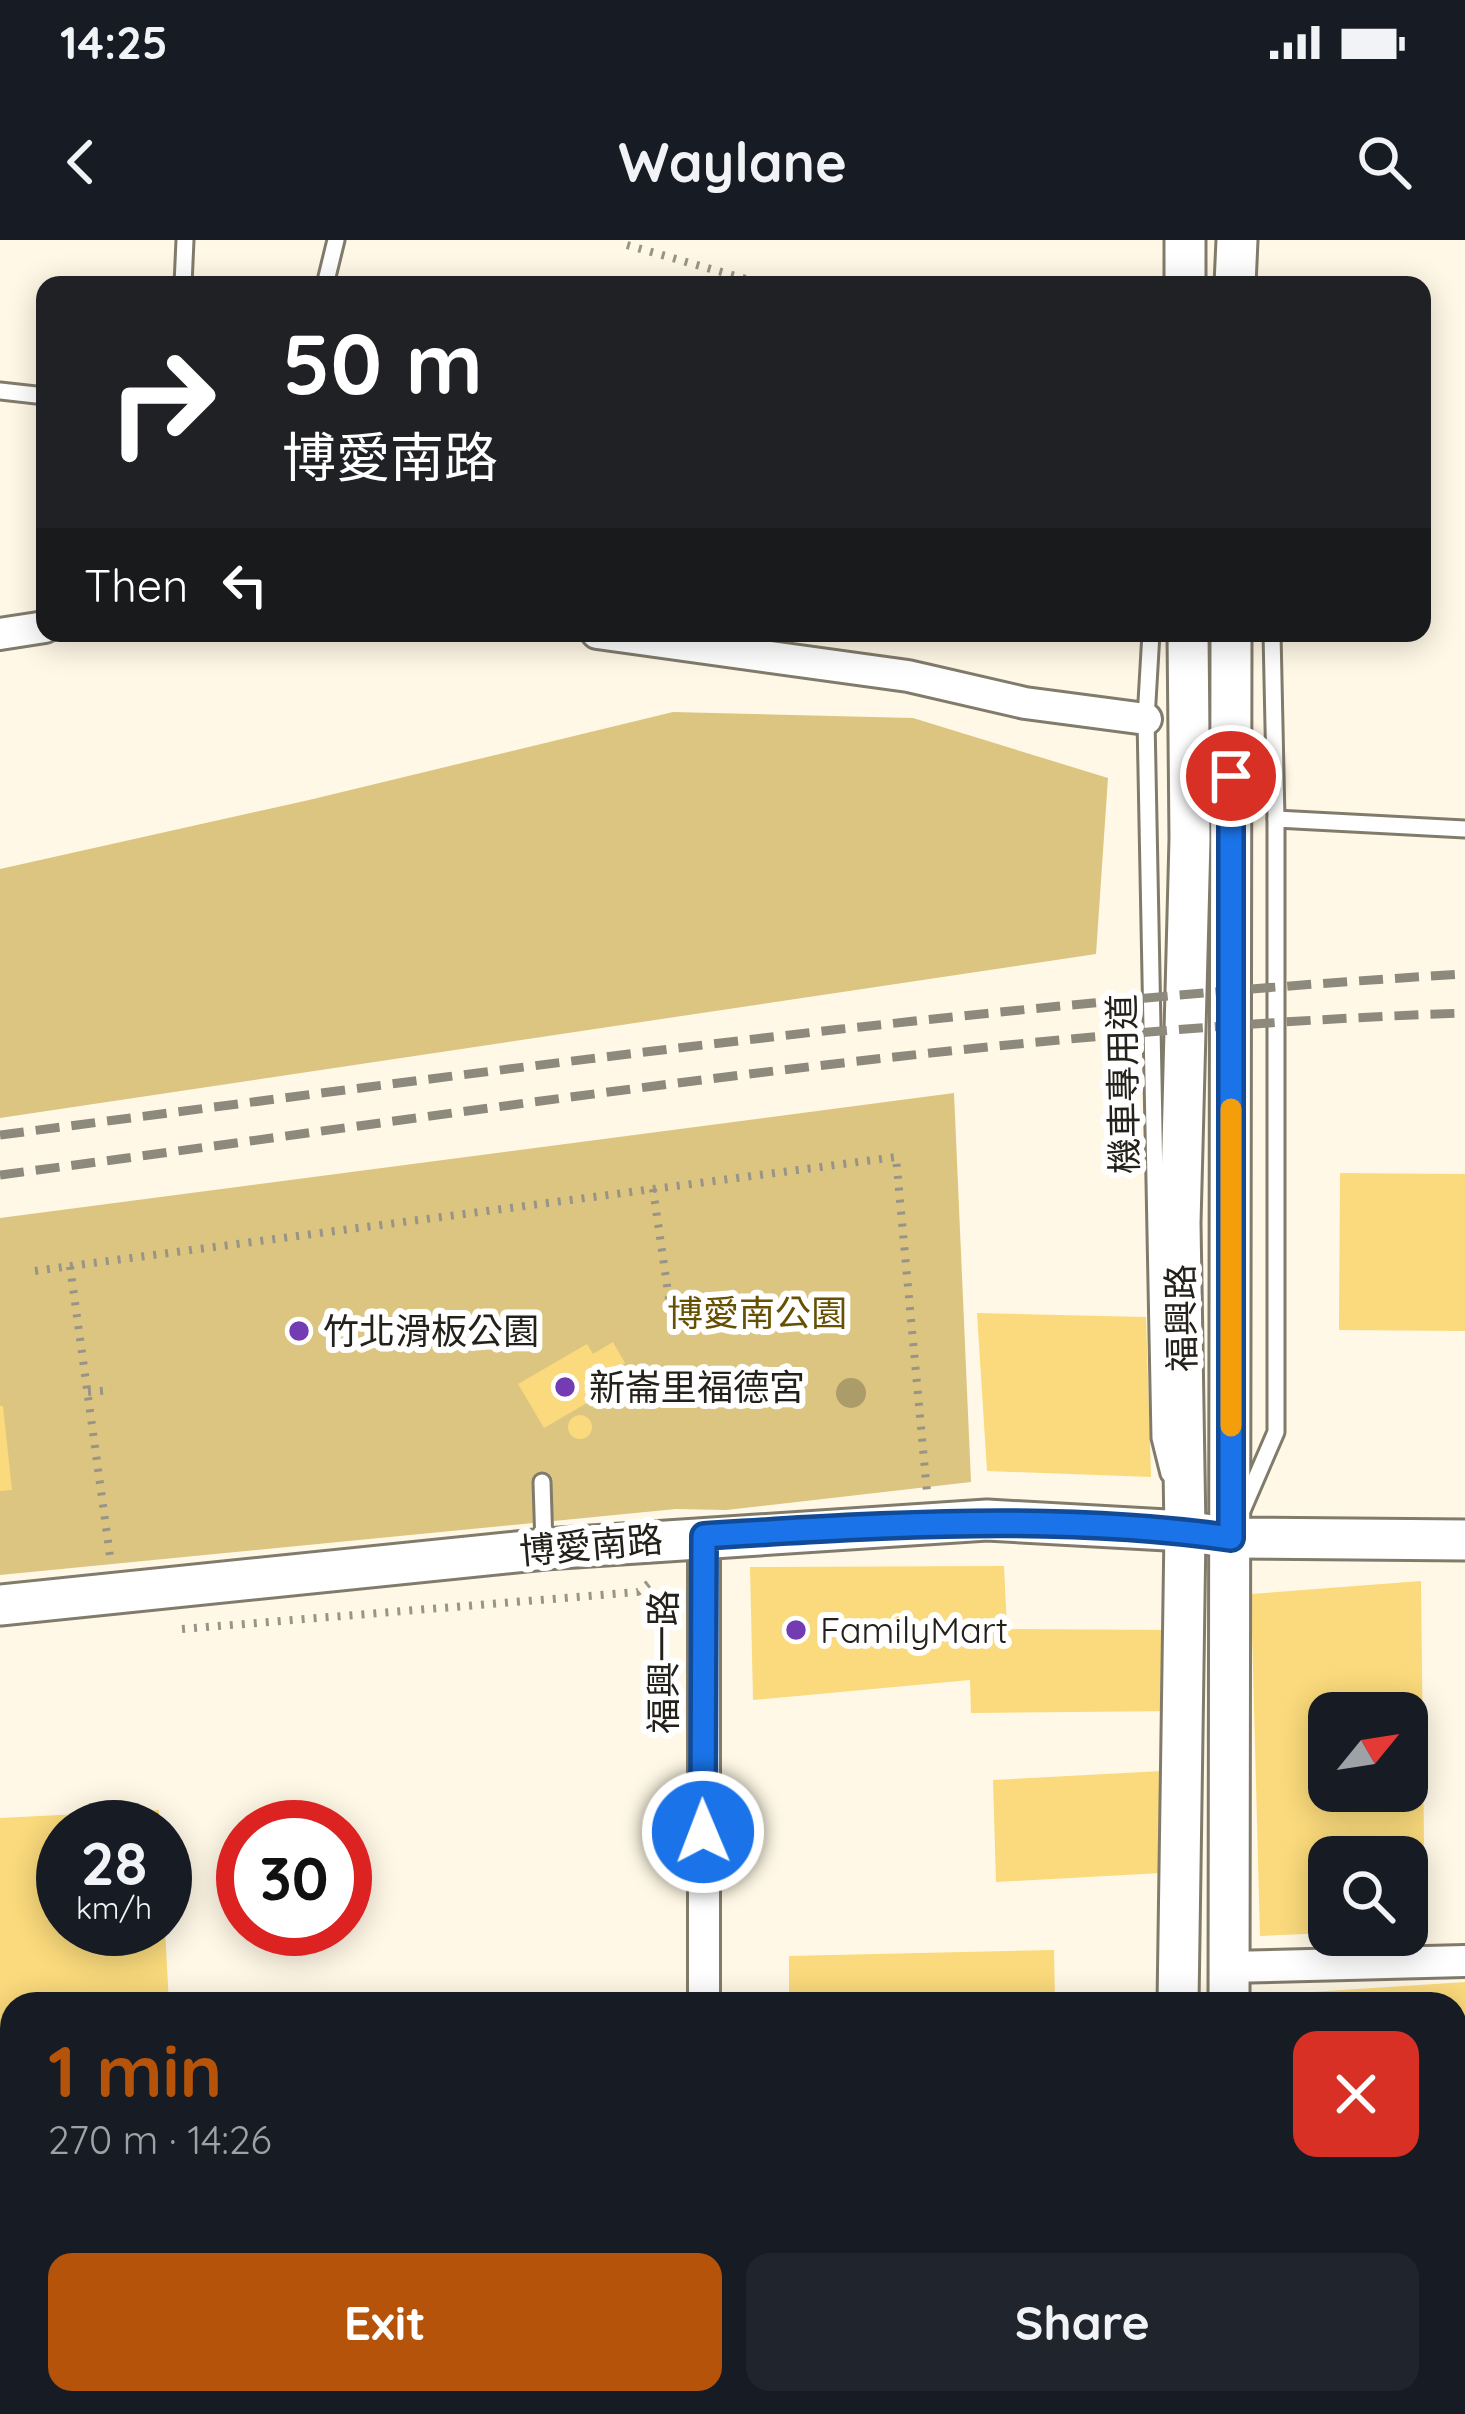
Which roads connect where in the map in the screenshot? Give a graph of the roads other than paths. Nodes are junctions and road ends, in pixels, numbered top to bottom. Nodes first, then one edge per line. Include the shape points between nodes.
1 (184, 240) edge
2 (336, 240) edge
3 (1185, 240) edge
4 (1237, 240) edge
5 (183, 276) edge
6 (327, 276) edge
7 (1186, 276) edge
8 (1235, 276) edge
9 (0, 391) edge
10 (36, 395) edge
11 (36, 628) edge
12 (0, 634) edge
13 (662, 642) edge
14 (1150, 642) edge
15 (1188, 642) edge
16 (1231, 642) edge
17 (1272, 642) edge
18 (1146, 719) junction
19 (1276, 819) junction
20 (1465, 829) edge
21 (542, 1482) dead end
22 (1185, 1532) junction
23 (704, 1536) junction
24 (1231, 1538) junction
25 (1465, 1540) edge
26 (545, 1549) junction
27 (0, 1605) edge
28 (1465, 1961) edge
29 (1229, 1986) edge
30 (704, 1992) edge
31 (1178, 1992) edge

1 - 5 lane
2 - 6 lane
3 - 7 street
4 - 8 street
9 - 10 lane
11 - 12 street
13 - 18 street
14 - 18 lane, 機車專用道
15 - 22 street, 福興路 via 1180,1223
16 - 24 street, 福興路
17 - 19 lane
18 - 22 lane, 機車專用道 via 1160,1438
19 - 20 lane
19 - 24 lane via 1276,1432
21 - 26 lane
22 - 23 street, 博愛南路 via 987,1520
22 - 24 street, 博愛南路
22 - 31 street, 福興路
23 - 26 street, 博愛南路
23 - 30 street, 福興一路
24 - 25 street, 博愛南路
24 - 29 street, 福興路
26 - 27 street, 博愛南路
28 - 29 street

